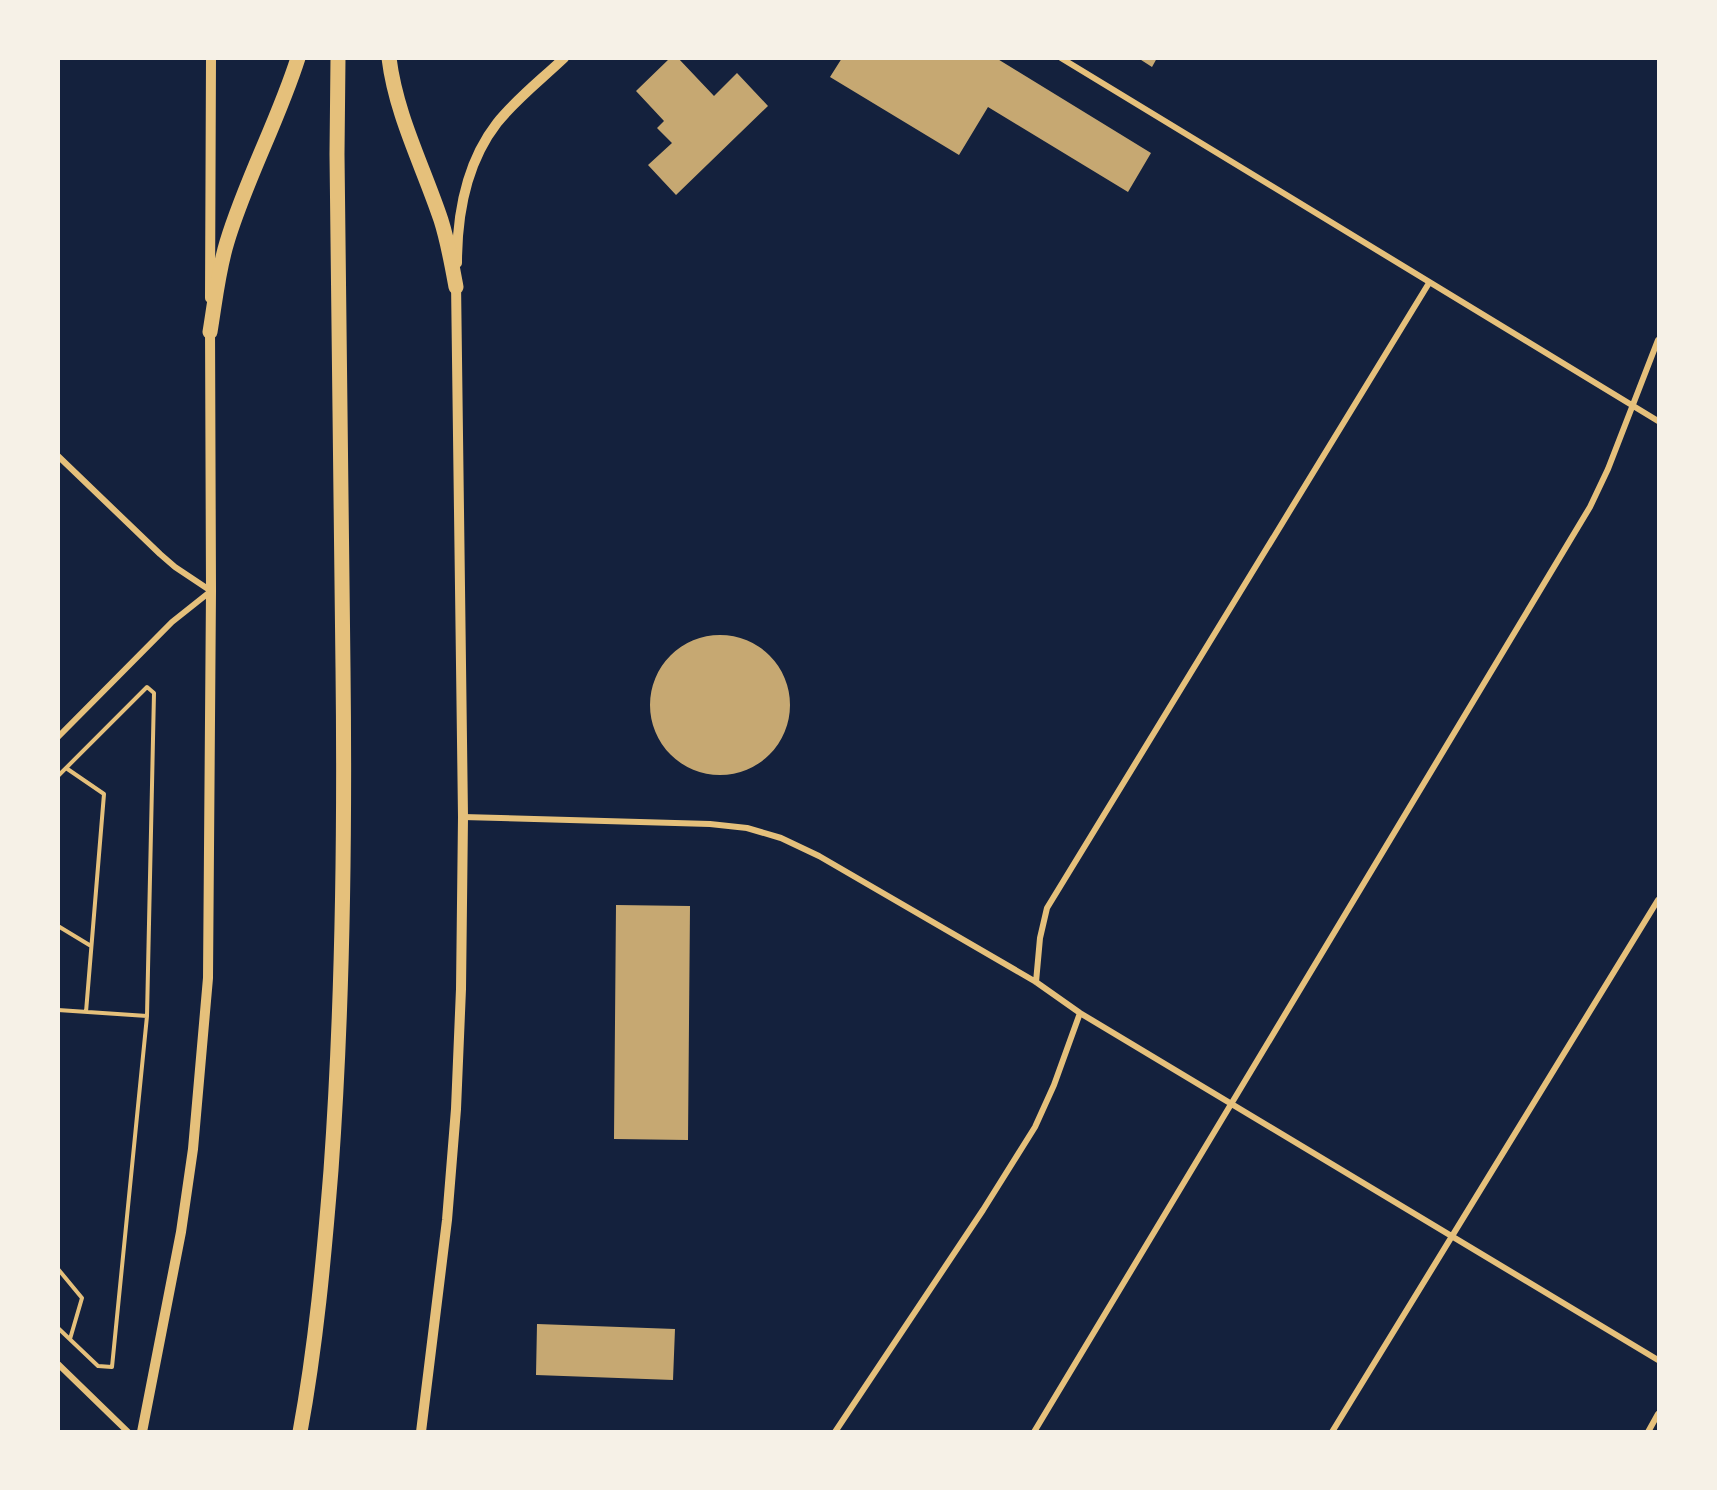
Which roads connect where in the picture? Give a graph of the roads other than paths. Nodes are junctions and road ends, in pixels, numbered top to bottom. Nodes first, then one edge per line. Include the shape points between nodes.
1 (211, 58) edge
2 (298, 58) edge
3 (338, 58) edge
4 (389, 58) edge
5 (564, 58) edge
6 (1061, 58) edge
7 (1429, 283) junction
8 (456, 287) junction
9 (210, 332) junction
10 (1659, 340) edge
11 (1632, 405) junction
12 (1659, 422) edge
13 (58, 456) edge
14 (211, 591) junction
15 (58, 738) edge
16 (464, 817) junction
17 (1659, 900) edge
18 (1036, 982) junction
19 (1080, 1013) junction
20 (1233, 1103) junction
21 (1452, 1236) junction
22 (1659, 1360) edge
23 (58, 1364) edge
24 (1659, 1414) edge
25 (128, 1431) edge
26 (142, 1431) edge
27 (300, 1431) edge
28 (421, 1431) edge
29 (835, 1431) edge
30 (1034, 1431) edge
31 (1332, 1431) edge
32 (1648, 1431) edge

1 - 9 street
2 - 9 main road via 226,244
3 - 27 main road via 342,953 326,1227
4 - 8 main road via 404,120 441,220
5 - 8 street via 497,123 481,148 460,210
6 - 7 street
7 - 11 street
7 - 18 street via 1047,908
8 - 16 street
9 - 14 street
10 - 11 street
11 - 12 street
11 - 20 street via 1590,507
13 - 14 street via 160,554
14 - 15 street via 172,622
14 - 26 street via 208,978 202,1066 181,1232
16 - 18 street via 747,828 781,838 819,856
16 - 28 street via 456,1109 447,1220
17 - 21 street
18 - 19 street
19 - 20 street
19 - 29 street via 1035,1127
20 - 21 street
20 - 30 street
21 - 22 street
21 - 31 street
23 - 25 street
24 - 32 street

